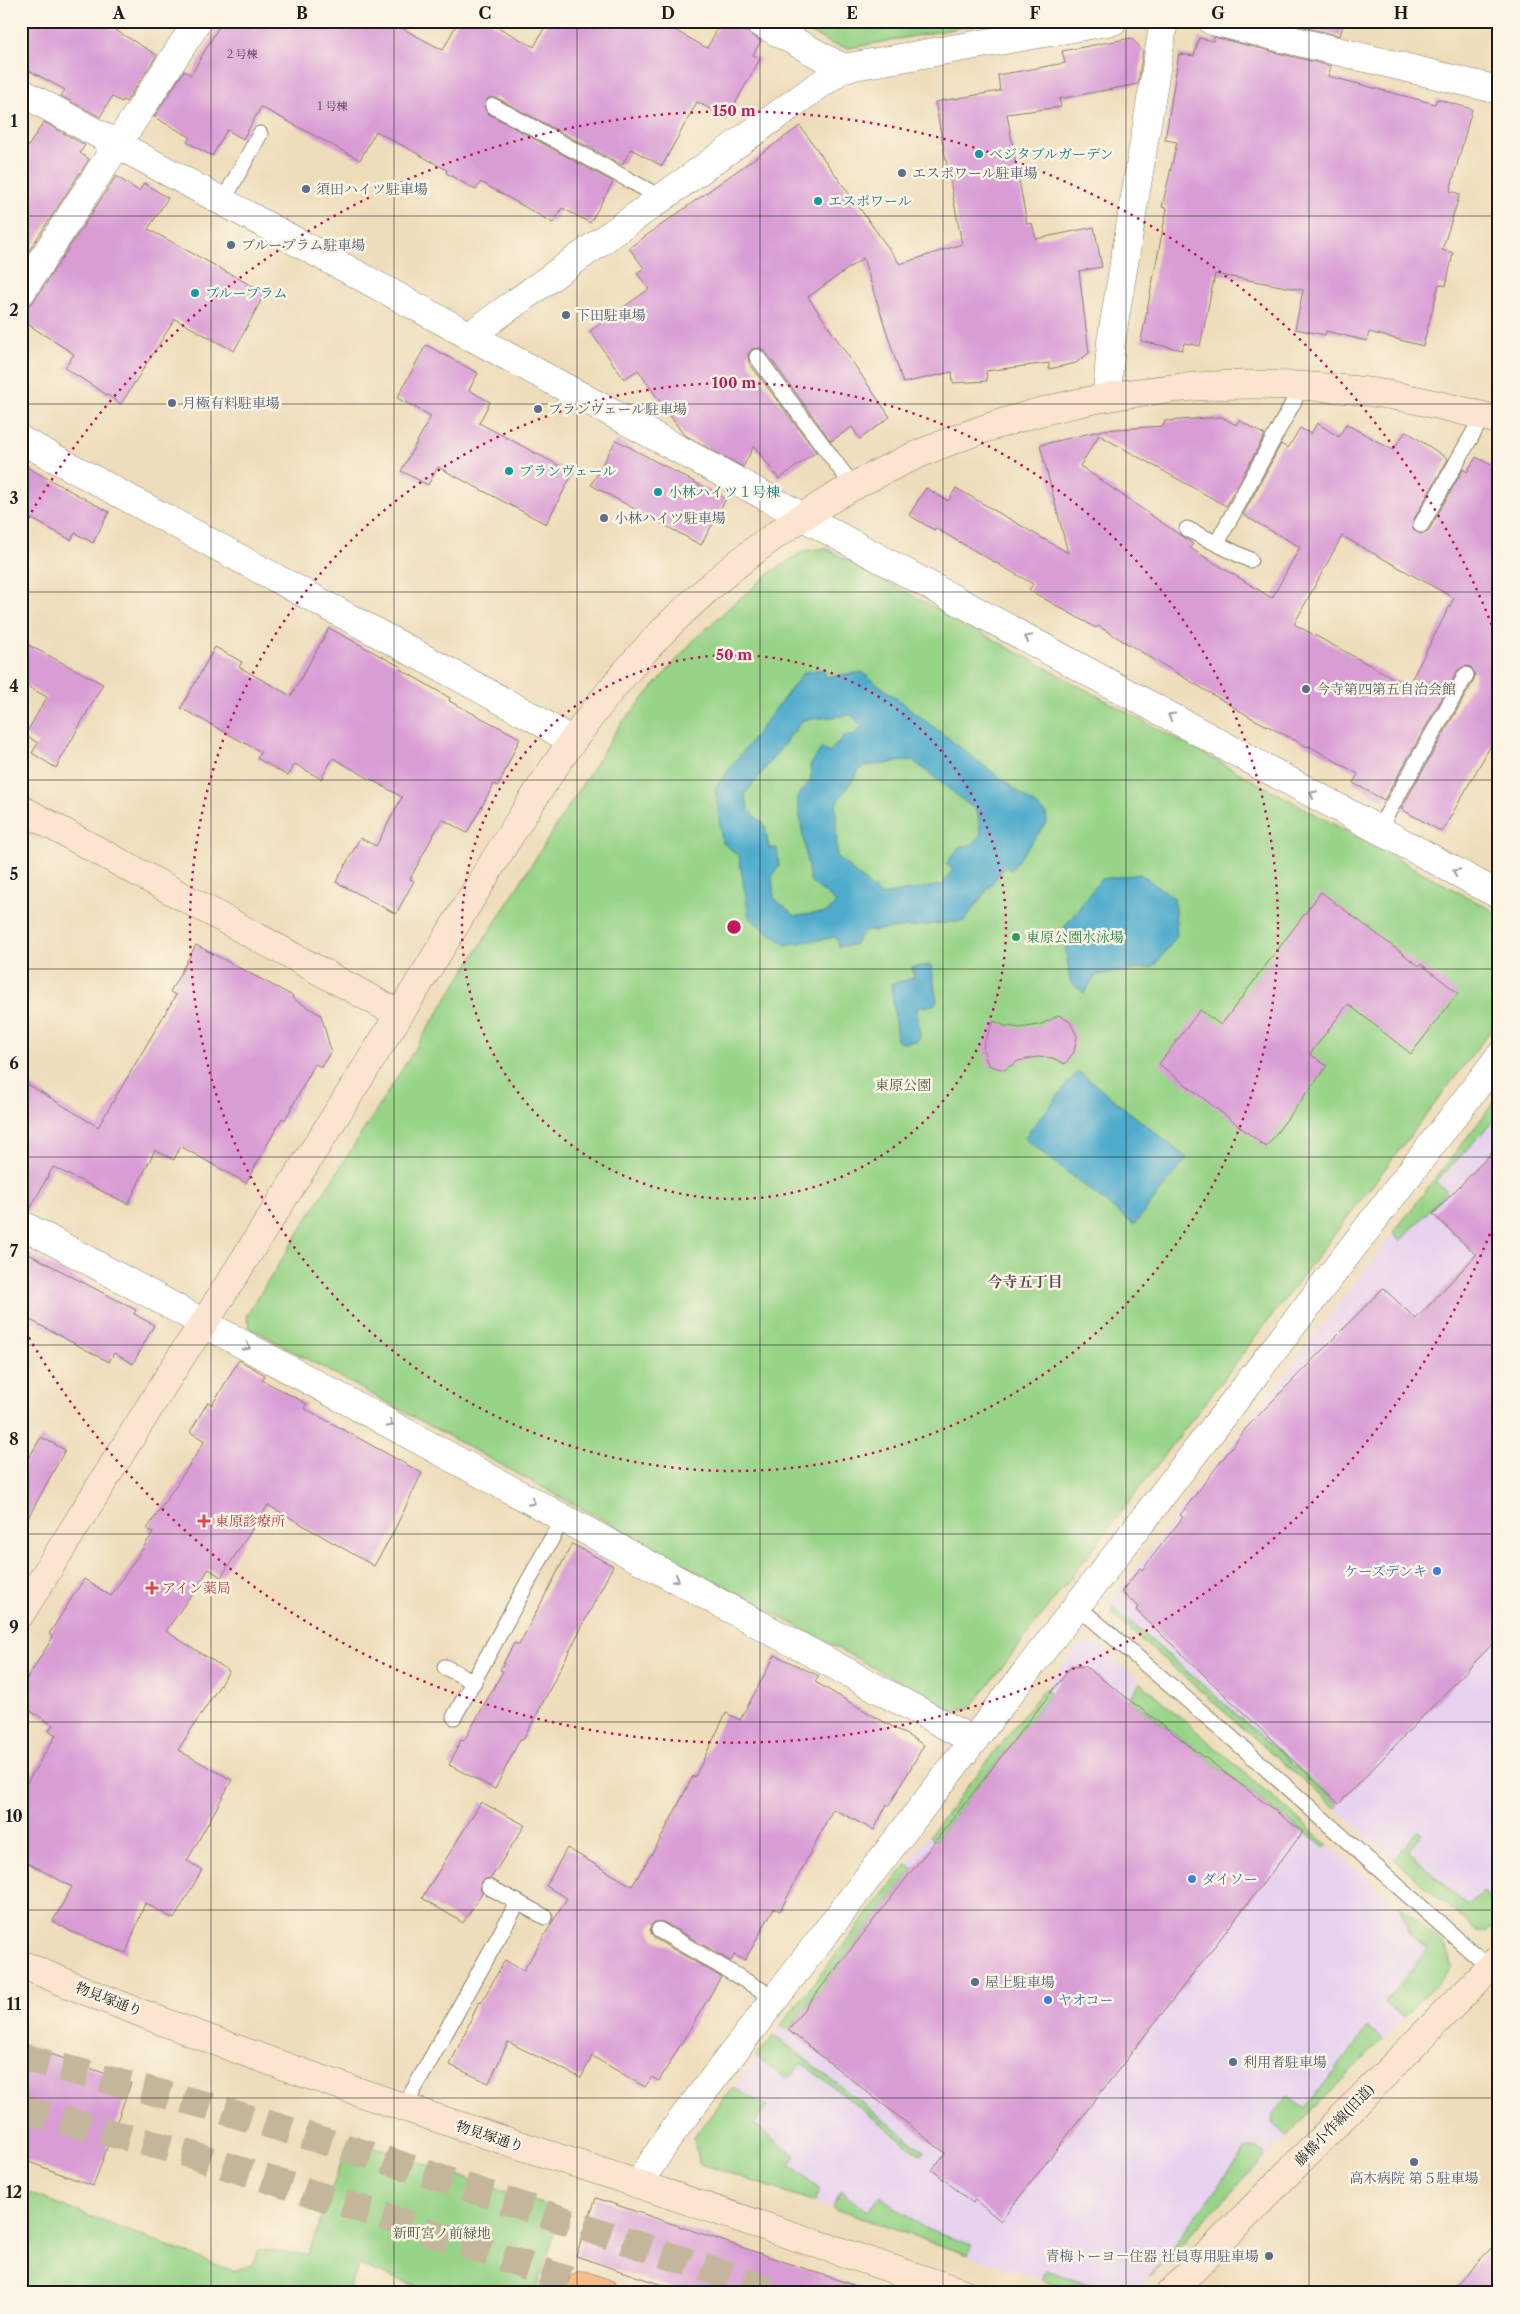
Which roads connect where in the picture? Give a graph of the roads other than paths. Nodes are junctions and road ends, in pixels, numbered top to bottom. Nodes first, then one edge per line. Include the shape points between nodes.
1 (198, 21) edge
2 (757, 21) edge
3 (1113, 21) edge
4 (1164, 21) edge
5 (1212, 21) edge
6 (843, 68) junction
7 (1499, 90) edge
8 (21, 92) edge
9 (494, 106) dead end
10 (260, 134) dead end
11 (118, 143) junction
12 (662, 198) junction
13 (223, 201) junction
14 (21, 292) edge
15 (469, 336) junction
16 (757, 357) dead end
17 (1302, 386) junction
18 (1107, 396) junction
19 (1491, 418) edge
20 (21, 440) edge
21 (853, 486) junction
22 (803, 516) junction
23 (1421, 525) dead end
24 (1187, 529) dead end
25 (1217, 543) junction
26 (1250, 560) dead end
27 (1466, 675) dead end
28 (571, 742) junction
29 (21, 809) edge
30 (1378, 830) junction
31 (1499, 895) edge
32 (399, 1014) junction
33 (1499, 1057) edge
34 (21, 1224) edge
35 (204, 1323) junction
36 (563, 1518) junction
37 (1077, 1606) junction
38 (21, 1614) edge
39 (445, 1667) dead end
40 (474, 1682) junction
41 (454, 1717) dead end
42 (974, 1740) junction
43 (489, 1887) dead end
44 (518, 1902) junction
45 (545, 1917) dead end
46 (659, 1930) dead end
47 (21, 1964) edge
48 (1496, 1967) edge
49 (775, 1998) junction
50 (402, 2108) junction
51 (638, 2184) junction
52 (964, 2293) edge
53 (1170, 2293) edge

1 - 11 street
2 - 6 street
3 - 6 street
4 - 18 street via 1111,342
5 - 7 street
6 - 12 street
8 - 11 street
9 - 12 lane
10 - 13 lane
11 - 13 street
11 - 14 street
12 - 15 street
13 - 15 street
15 - 22 street
16 - 21 lane
17 - 18 street via 1182,386
17 - 19 street via 1355,390 1436,403
17 - 25 lane
18 - 21 street via 1052,407 996,424 937,446
19 - 23 lane
20 - 28 street via 538,720
21 - 22 street
22 - 28 street via 730,570 661,633
30 -> 22 street
24 - 25 lane
25 - 26 lane
27 - 30 lane
28 - 32 street via 552,767
29 - 32 street
31 -> 30 street
32 - 35 street
33 - 37 street
34 - 35 street
35 -> 36 street
35 - 38 street
36 - 40 lane
36 -> 42 street
37 - 42 street
37 - 48 lane
39 - 40 lane
40 - 41 lane
42 - 49 street
43 - 44 lane
44 - 45 lane
44 - 50 lane
46 - 49 lane
47 - 50 street, 物見塚通り via 240,2051
48 - 53 street, 藤橋小作線(旧道)
49 - 51 street via 673,2131
50 - 51 street, 物見塚通り
51 - 52 street, 物見塚通り

